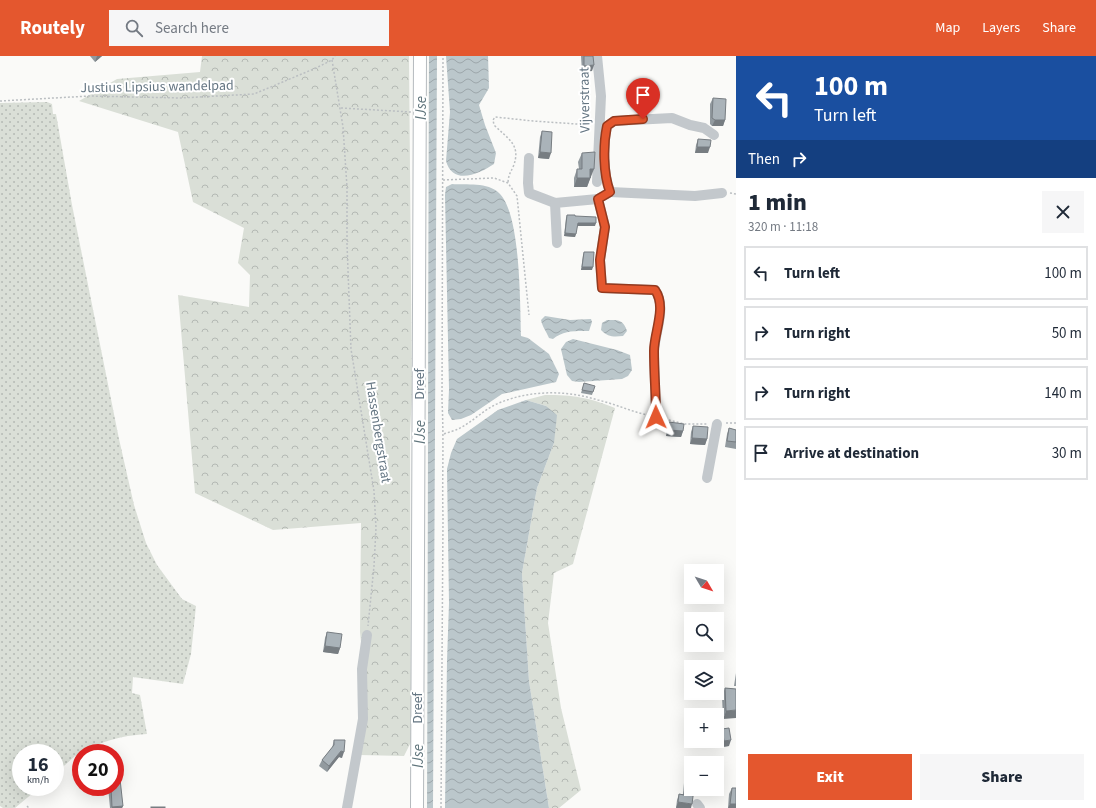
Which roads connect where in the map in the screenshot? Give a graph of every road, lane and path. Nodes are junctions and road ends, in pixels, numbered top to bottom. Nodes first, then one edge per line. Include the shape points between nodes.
1 (335, 56) edge
2 (420, 56) edge
3 (443, 56) edge
4 (596, 56) edge
5 (332, 60) junction
6 (0, 101) edge
7 (341, 108) junction
8 (420, 112) junction
9 (599, 125) junction
10 (714, 135) dead end
11 (529, 158) dead end
12 (443, 180) junction
13 (597, 182) dead end
14 (508, 183) junction
15 (610, 192) junction
16 (722, 193) dead end
17 (598, 199) junction
18 (555, 203) junction
19 (557, 243) dead end
20 (529, 315) dead end
21 (656, 417) junction
22 (736, 423) edge
23 (717, 424) junction
24 (444, 434) junction
25 (707, 478) dead end
26 (367, 635) joint
27 (27, 806) dead end
28 (29, 808) edge
29 (347, 808) edge
30 (417, 808) edge
31 (441, 808) edge

1 - 5 path
2 - 8 main road, Dreef
3 - 12 path
4 - 9 street, Vijverstraat via 600,96
5 - 6 path, Justius Lipsius wandelpad via 254,94 181,98 90,96
5 - 7 path, Hassenbergstraat
7 - 8 path
7 - 26 path, Hassenbergstraat via 347,187 351,349 374,491 376,528
8 - 30 main road, Dreef
9 - 13 street, Vijverstraat
9 - 14 path via 495,117 494,125 515,145 517,152
10 - 15 street via 704,128 672,118 614,121 607,126 605,138 606,181
11 - 18 street via 529,193
12 - 14 path via 494,178
12 - 24 path
14 - 20 path via 517,196
15 - 16 street via 695,196
15 - 17 street
17 - 18 street
17 - 21 street via 605,227 600,260 602,288 655,290 658,294 660,311 654,350
18 - 19 street
21 - 23 path via 684,424
21 - 24 path via 568,393 539,393 500,402 460,429
22 - 23 path
23 - 25 street
24 - 31 path
26 - 29 street via 362,669 363,718
27 - 28 path

